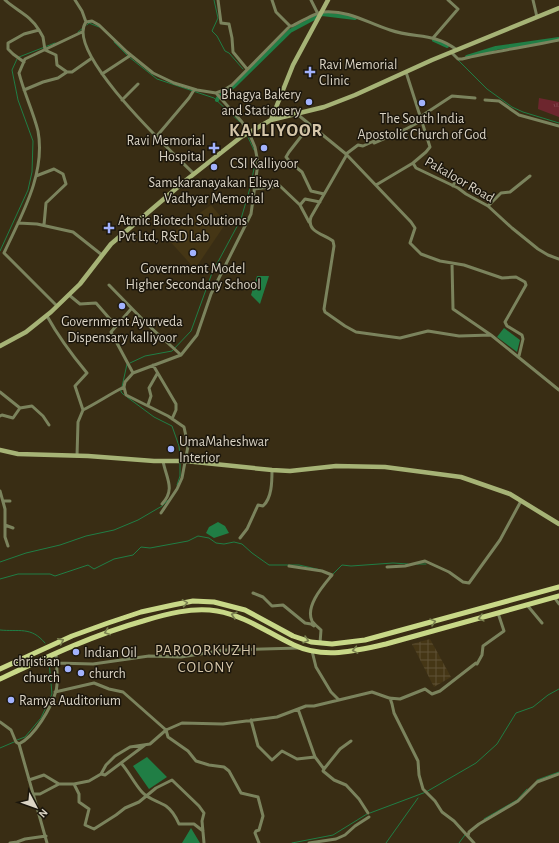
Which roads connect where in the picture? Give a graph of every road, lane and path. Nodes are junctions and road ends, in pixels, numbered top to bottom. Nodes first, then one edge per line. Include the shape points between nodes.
1 (6, 0) edge
2 (75, 0) edge
3 (218, 0) edge
4 (272, 0) edge
5 (311, 0) edge
6 (328, 0) edge
7 (448, 0) edge
8 (533, 0) edge
9 (559, 8) edge
10 (320, 13) junction
11 (537, 17) junction
12 (86, 22) junction
13 (290, 26) junction
14 (39, 30) junction
15 (82, 32) junction
16 (434, 38) junction
17 (559, 40) edge
18 (45, 49) junction
19 (457, 50) junction
20 (451, 52) junction
21 (130, 55) junction
22 (92, 58) junction
23 (24, 62) junction
24 (247, 70) junction
25 (66, 72) junction
26 (406, 72) junction
27 (102, 74) junction
28 (138, 84) dead end
29 (24, 90) junction
30 (194, 90) junction
31 (216, 93) junction
32 (475, 98) dead end
33 (122, 100) junction
34 (485, 100) dead end
35 (297, 114) junction
36 (420, 119) junction
37 (271, 120) junction
38 (310, 125) junction
39 (559, 126) edge
40 (249, 133) junction
41 (156, 137) junction
42 (346, 154) junction
43 (413, 163) junction
44 (194, 174) junction
45 (36, 176) junction
46 (530, 176) dead end
47 (457, 177) dead end
48 (376, 186) junction
49 (453, 186) junction
50 (254, 189) junction
51 (324, 194) junction
52 (320, 202) junction
53 (300, 205) junction
54 (488, 206) junction
55 (309, 222) junction
56 (18, 223) junction
57 (44, 225) junction
58 (102, 255) junction
59 (559, 259) edge
60 (452, 263) junction
61 (109, 285) dead end
62 (68, 295) junction
63 (58, 306) junction
64 (131, 309) junction
65 (47, 316) junction
66 (116, 326) junction
67 (492, 335) junction
68 (0, 346) edge
69 (181, 355) junction
70 (519, 356) junction
71 (153, 365) junction
72 (133, 373) junction
73 (157, 374) junction
74 (124, 387) junction
75 (559, 390) edge
76 (0, 392) edge
77 (148, 405) junction
78 (20, 408) junction
79 (83, 410) junction
80 (0, 416) edge
81 (172, 419) junction
82 (49, 425) dead end
83 (0, 450) edge
84 (77, 456) junction
85 (163, 461) junction
86 (185, 461) junction
87 (272, 470) junction
88 (0, 491) edge
89 (2, 501) junction
90 (10, 501) dead end
91 (521, 501) junction
92 (162, 504) dead end
93 (160, 513) dead end
94 (559, 524) edge
95 (5, 525) junction
96 (13, 528) dead end
97 (240, 538) dead end
98 (8, 546) dead end
99 (289, 566) dead end
100 (387, 568) dead end
101 (559, 588) edge
102 (253, 593) dead end
103 (557, 597) edge
104 (559, 604) edge
105 (526, 605) junction
106 (498, 614) junction
107 (542, 623) dead end
108 (321, 630) junction
109 (320, 644) junction
110 (300, 648) junction
111 (312, 651) junction
112 (56, 653) junction
113 (56, 663) junction
114 (0, 669) edge
115 (0, 679) edge
116 (55, 692) junction
117 (390, 698) junction
118 (339, 700) junction
119 (298, 709) junction
120 (251, 720) junction
121 (0, 722) edge
122 (166, 730) junction
123 (351, 741) dead end
124 (18, 744) junction
125 (146, 744) junction
126 (315, 757) junction
127 (121, 763) junction
128 (324, 769) junction
129 (101, 774) junction
130 (559, 774) edge
131 (30, 780) junction
132 (59, 784) junction
133 (74, 784) junction
134 (34, 794) junction
135 (147, 796) junction
136 (203, 831) junction
137 (46, 836) junction
138 (468, 836) junction
139 (10, 843) edge
140 (47, 843) edge
141 (204, 843) edge
142 (259, 843) edge
143 (309, 843) edge
144 (474, 843) edge

1 - 14 street via 30,17
2 - 12 street
3 - 24 street via 222,23 229,24 233,52
4 - 13 street via 276,12
5 - 10 street
6 - 10 main road
7 - 16 street via 458,9
8 - 11 street
9 - 11 main road
10 - 13 street
10 - 16 street via 354,16 390,30
10 - 37 main road via 293,65
11 - 19 main road
12 - 15 street
12 - 21 street via 92,21 99,25
13 - 24 street
14 - 18 street
14 - 23 street via 8,42 8,48
15 - 18 street
15 - 22 street
16 - 19 street via 450,44
17 - 20 street via 462,59 458,59
18 - 23 street via 25,59
18 - 25 street via 56,56 57,65
19 - 20 main road
20 - 26 main road
21 - 27 street
21 - 30 street via 153,73
22 - 25 street via 72,72
22 - 27 street
23 - 29 street via 19,73
24 - 31 street via 232,85
25 - 29 street via 58,78
26 - 35 main road via 324,107
26 - 36 street, Pakaloor Road
27 - 33 street
28 - 33 street
29 - 45 street via 38,132
30 - 31 street
30 - 41 street
31 - 40 street via 234,111
32 - 36 street via 452,96
33 - 41 street
34 - 39 street via 499,101 519,115
35 - 37 main road
35 - 38 street
36 - 42 street via 404,130 374,143 358,145
36 - 43 street, Pakaloor Road via 430,147
37 - 40 main road
38 - 42 street
38 - 51 street via 286,158 302,172 311,191
40 - 44 main road
40 - 50 street via 258,164
41 - 44 street
42 - 48 street
42 - 51 street
43 - 48 street
43 - 49 street, Pakaloor Road via 416,168
44 - 58 main road via 111,244
45 - 56 street
45 - 57 street via 54,169 62,174 66,184 46,203
46 - 54 street via 510,192 501,193
47 - 49 street
48 - 60 street via 415,228 410,243 421,254
49 - 54 street, Pakaloor Road
50 - 53 street via 280,186
50 - 69 street via 251,214 211,294 197,336
51 - 52 street
52 - 53 street via 305,199
52 - 55 street
53 - 55 street
54 - 59 street, Pakaloor Road via 538,249
55 - 67 street via 313,230 333,241 324,309 345,326 356,332 400,338 428,331 459,336
56 - 57 street
56 - 63 street via 4,253
57 - 58 street via 73,232
58 - 62 main road via 80,284
60 - 67 street via 453,310
60 - 70 street via 502,278 516,277 524,282 526,285 504,322 524,339
61 - 64 street
62 - 63 main road
62 - 66 street via 80,304 96,303
63 - 65 main road
64 - 66 street
64 - 69 street
65 - 68 main road via 26,332
65 - 79 street via 74,358 87,373 75,386
66 - 72 street via 112,332
67 - 70 street
69 - 71 street
70 - 75 street
71 - 72 street
71 - 73 street
72 - 74 street
73 - 77 street via 149,388 152,396
73 - 81 street via 176,404
74 - 77 street via 126,395
74 - 79 street
76 - 78 street
77 - 81 street
78 - 80 street via 13,418
78 - 82 street via 32,406
79 - 84 street via 78,422
81 - 86 street via 184,427 188,446
83 - 84 main road via 18,454
84 - 85 main road
85 - 86 main road
85 - 92 street via 170,487
86 - 87 main road
86 - 93 street via 177,489
87 - 91 main road via 290,471 336,466 385,467 461,477 510,494
87 - 97 street via 272,483 266,502 263,506 258,505
88 - 89 street
89 - 90 street
89 - 95 street
91 - 94 main road
91 - 100 street via 500,540 469,583 462,582 449,572 425,561
95 - 96 street
95 - 98 street via 4,537
99 - 108 street via 332,575 312,601 312,622
109 -> 101 main road via 344,644 365,640
102 - 108 street via 263,597 272,606 283,605 305,623
103 - 104 street
103 - 105 main road
105 - 106 main road
105 - 107 street
106 -> 111 main road via 366,648 339,653
106 - 117 street via 504,631 483,646 478,664 476,662 440,692 432,694 425,689 400,699
108 - 109 street
114 -> 109 main road via 72,636 108,623 141,612 193,602 214,602 236,607 293,636
110 - 111 main road
110 -> 112 main road via 241,618 223,612 204,610 173,613 143,620 102,633
110 - 113 street via 225,650 181,657 149,656 93,664
111 - 118 street via 316,667
112 - 113 street
112 - 115 main road
113 - 116 street
116 - 122 street via 94,683 123,692
116 - 124 street via 41,723 24,742
117 - 118 street via 372,692
117 - 138 street via 394,713 418,761 424,790 442,812
118 - 119 street
119 - 120 street via 277,717
119 - 126 street
120 - 122 street via 223,724 182,723
120 - 126 street via 258,746 272,760 282,750 297,759
121 - 124 street via 11,730
122 - 125 street via 150,744
122 - 142 street via 168,737 188,751 196,761 224,767 241,793 258,797 263,816 259,830 255,833
123 - 128 street via 340,749
124 - 131 street
125 - 127 street
125 - 129 street via 130,747 115,756
126 - 128 street
127 - 129 street via 105,775
127 - 135 street
128 - 143 street via 323,771 334,780 346,785 369,815 345,835
129 - 133 street via 89,781
130 - 138 street via 537,782 518,800 479,824
131 - 132 street via 44,775
131 - 134 street
132 - 133 street
132 - 134 street via 40,794
133 - 135 street via 79,794 79,802 88,808 84,825 94,829
134 - 137 street
135 - 136 street via 166,807 174,814 179,824 194,824
135 - 136 street via 172,780 204,813
136 - 141 street
137 - 139 street
137 - 140 street
138 - 144 street

